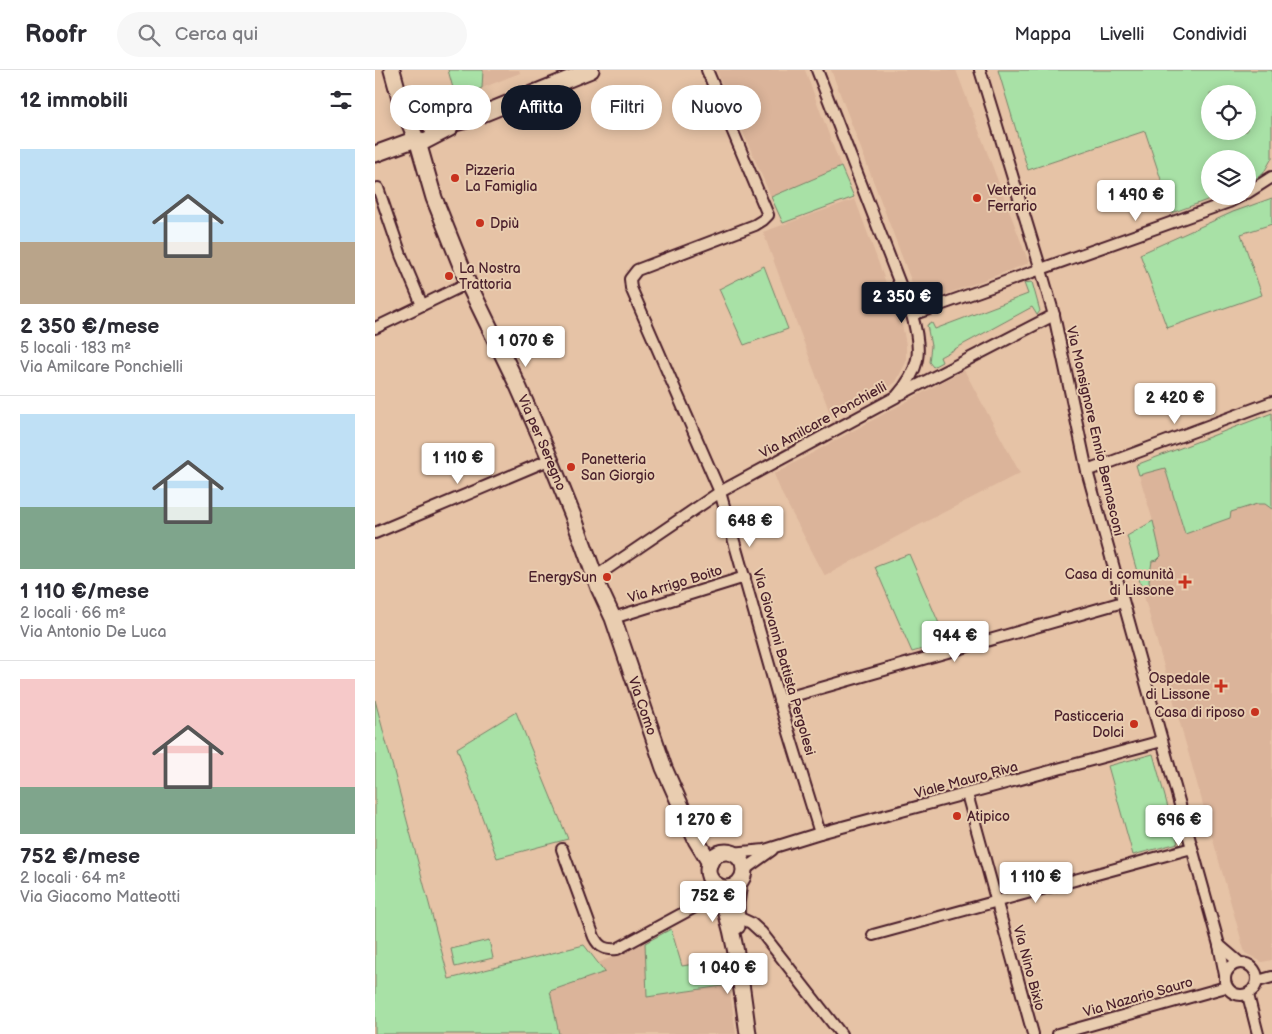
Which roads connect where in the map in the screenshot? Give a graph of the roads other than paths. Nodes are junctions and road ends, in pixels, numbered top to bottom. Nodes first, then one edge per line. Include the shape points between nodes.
1 (392, 70) edge
2 (591, 70) edge
3 (707, 70) edge
4 (817, 70) edge
5 (980, 70) edge
6 (422, 134) junction
7 (375, 154) edge
8 (1272, 177) edge
9 (1256, 187) edge
10 (378, 188) dead end
11 (1221, 205) edge
12 (1041, 270) junction
13 (468, 283) junction
14 (422, 304) junction
15 (912, 315) junction
16 (1054, 315) junction
17 (375, 328) edge
18 (896, 397) junction
19 (1272, 402) edge
20 (551, 459) junction
21 (1087, 471) junction
22 (720, 492) junction
23 (375, 533) edge
24 (745, 577) junction
25 (597, 582) junction
26 (1123, 602) junction
27 (613, 618) junction
28 (779, 700) junction
29 (1162, 741) junction
30 (967, 794) junction
31 (689, 823) junction
32 (819, 832) junction
33 (777, 847) junction
34 (561, 848) dead end
35 (1192, 848) junction
36 (726, 853) junction
37 (710, 863) junction
38 (729, 884) junction
39 (996, 902) junction
40 (736, 916) junction
41 (873, 935) dead end
42 (1219, 945) junction
43 (737, 952) junction
44 (1240, 963) junction
45 (1225, 975) junction
46 (1272, 978) edge
47 (1258, 981) junction
48 (1226, 987) junction
49 (1247, 995) junction
50 (749, 1034) edge
51 (841, 1034) edge
52 (1033, 1034) edge
53 (1057, 1034) edge
54 (1258, 1034) edge

1 - 6 street, Via per Seregno via 405,110
2 - 6 street via 462,122
3 - 22 street, Via Giovanni Battista Pergolesi via 768,215 755,225 637,270 630,278 631,288
4 - 15 street, Via Amilcare Ponchielli
5 - 12 street, Via Monsignore Ennio Bernasconi
6 - 7 street
6 - 13 street, Via per Seregno via 423,160 434,198
8 - 9 street
10 - 14 street
11 - 12 street
12 - 15 street
12 - 16 street, Via Monsignore Ennio Bernasconi
13 - 14 street
13 - 20 street, Via per Seregno
14 - 17 street
15 - 18 street, Via Amilcare Ponchielli via 919,343 916,367
16 - 18 street
16 - 21 street, Via Monsignore Ennio Bernasconi
18 - 22 street, Via Amilcare Ponchielli
19 - 21 street
20 - 23 street
20 - 25 street, Via per Seregno
21 - 26 street, Via Monsignore Ennio Bernasconi
22 - 24 street, Via Giovanni Battista Pergolesi
22 - 25 street, Via Amilcare Ponchielli
24 - 27 street, Via Arrigo Boito
24 - 28 street, Via Giovanni Battista Pergolesi
25 - 27 street, Via Como
26 - 28 street
26 - 29 street, Via Monsignore Ennio Bernasconi
27 - 31 street, Via Como via 659,754
28 - 32 street, Via Giovanni Battista Pergolesi
29 - 30 street, Viale Mauro Riva
29 - 35 street, Via Monsignore Ennio Bernasconi
30 - 32 street, Viale Mauro Riva
30 - 39 street, Via Nino Bixio
31 - 36 street, Via Como
31 - 37 street, Via Como
32 - 33 street, Viale Mauro Riva
33 - 36 street, Viale Mauro Riva
33 - 38 street, Viale Mauro Riva
34 - 38 street, Viale Mauro Riva via 590,928 603,948 617,949
35 - 39 street
35 - 42 street, Via Monsignore Ennio Bernasconi
36 - 37 street via 716,856
36 - 38 street via 741,860
37 - 38 street via 711,878
38 - 40 street via 736,893
38 - 43 street
39 - 41 street
39 - 52 street, Via Nino Bixio
40 - 43 street
40 - 51 street via 762,933
42 - 44 street
42 - 45 street, Via Monsignore Ennio Bernasconi
43 - 50 street
44 - 45 street via 1231,966
44 - 47 street via 1251,966
45 - 48 street
46 - 47 street
47 - 49 street
48 - 49 street via 1236,995
48 - 53 street, Via Nazario Sauro
49 - 54 street

